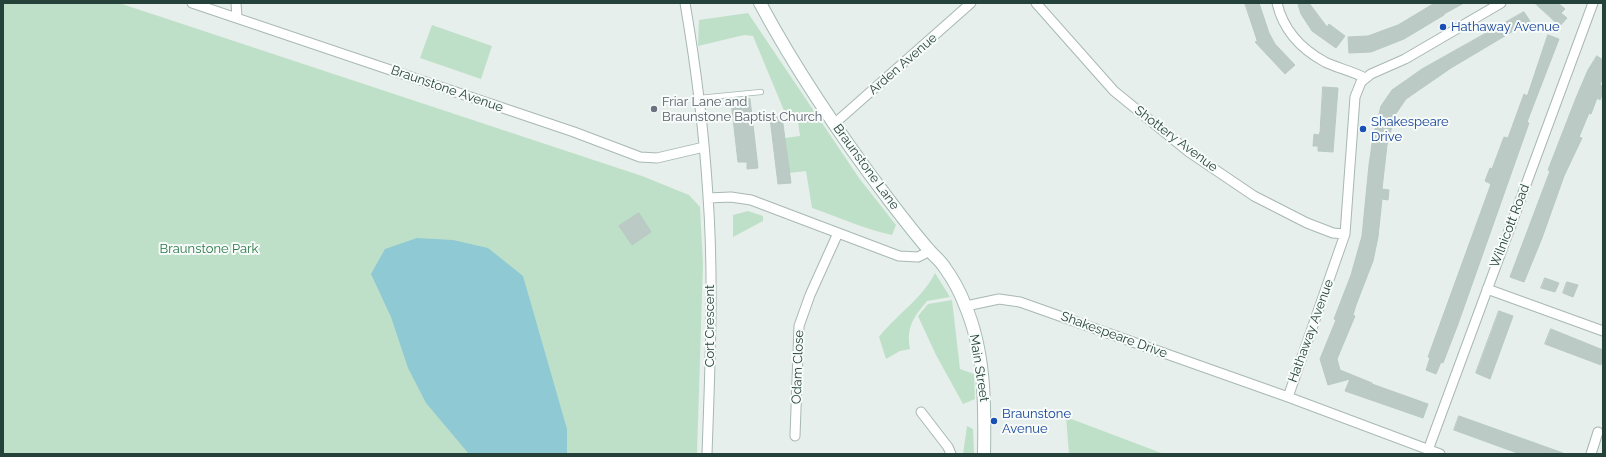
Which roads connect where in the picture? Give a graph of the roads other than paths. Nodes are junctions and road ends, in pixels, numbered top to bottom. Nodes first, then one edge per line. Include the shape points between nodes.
1 (192, 3) edge
2 (236, 3) edge
3 (686, 3) edge
4 (760, 3) edge
5 (972, 3) edge
6 (1036, 3) edge
7 (1277, 3) edge
8 (1501, 3) edge
9 (1593, 3) edge
10 (237, 17) junction
11 (1365, 78) junction
12 (761, 92) dead end
13 (699, 98) junction
14 (834, 124) junction
15 (704, 147) junction
16 (708, 198) junction
17 (838, 233) junction
18 (1344, 234) junction
19 (930, 251) junction
20 (1487, 289) junction
21 (966, 306) junction
22 (1603, 331) edge
23 (1288, 397) junction
24 (921, 412) dead end
25 (1598, 432) dead end
26 (795, 436) dead end
27 (1428, 450) junction
28 (707, 454) edge
29 (951, 454) edge
30 (984, 454) edge
31 (1440, 454) edge
32 (1591, 454) edge

1 - 10 street, Braunstone Avenue
2 - 10 street
3 - 13 street, Cort Crescent
4 - 14 street, Braunstone Lane via 791,59
5 - 14 street, Arden Avenue
6 - 18 street, Shottery Avenue via 1114,91 1189,152 1254,196 1307,223 1333,233
7 - 11 street via 1280,15 1298,44 1324,62
8 - 11 street via 1405,59
9 - 20 street, Wilnicott Road
10 - 15 street, Braunstone Avenue via 640,157 656,158
11 - 18 street, Hathaway Avenue via 1358,88 1356,97
12 - 13 lane
13 - 15 street, Cort Crescent
14 - 19 street, Braunstone Lane
15 - 16 street, Cort Crescent
16 - 17 street via 731,197 751,200
16 - 28 street, Cort Crescent
17 - 19 street via 899,256 918,257
17 - 26 street, Odam Close via 799,326
18 - 23 street, Hathaway Avenue
19 - 21 street, Braunstone Lane via 945,266
20 - 22 street
20 - 27 street, Wilnicott Road
21 - 23 street, Shakespeare Drive via 999,299 1020,302
21 - 30 street, Main Street via 975,338 983,386
23 - 27 street, Shakespeare Drive
24 - 29 street
25 - 32 street
27 - 31 street, Shakespeare Drive

